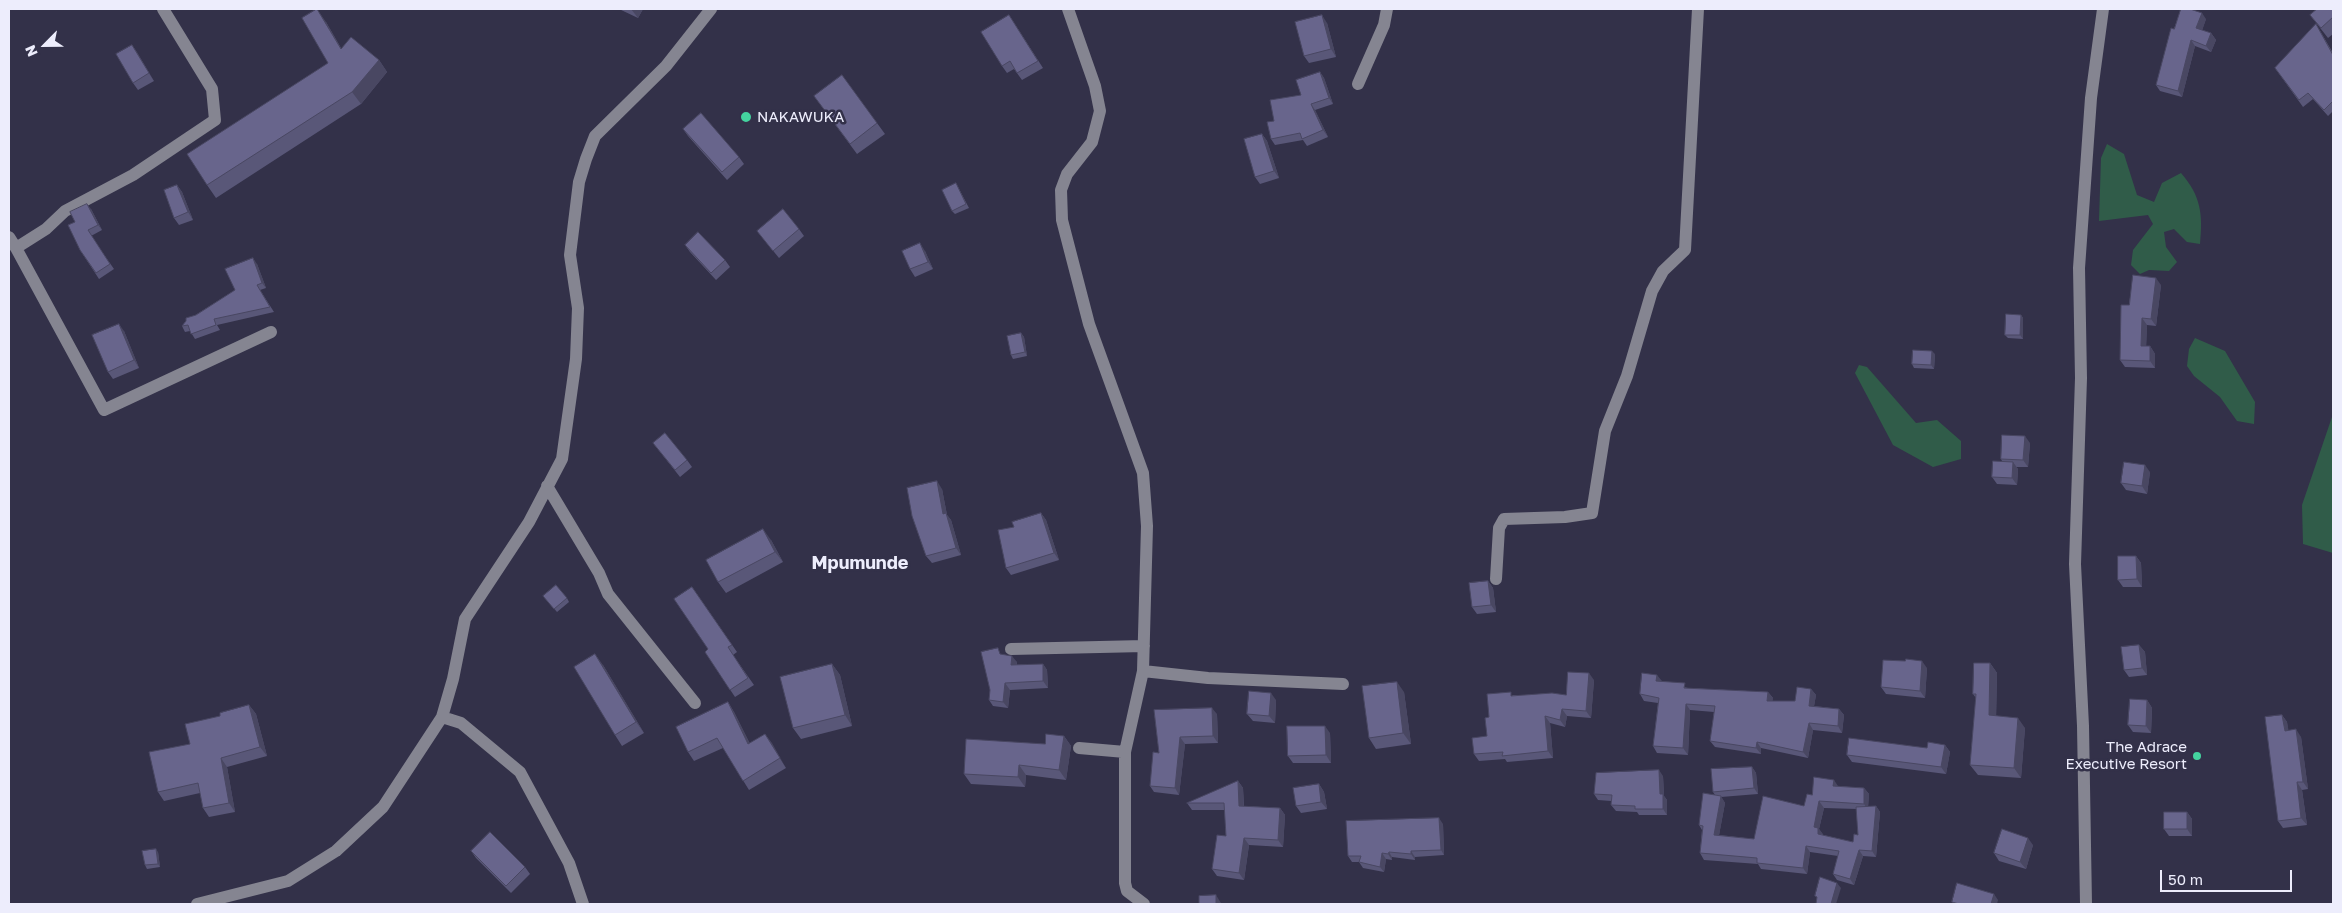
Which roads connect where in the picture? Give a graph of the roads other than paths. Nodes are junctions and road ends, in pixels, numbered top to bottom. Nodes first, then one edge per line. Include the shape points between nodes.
1 (163, 9) edge
2 (711, 9) edge
3 (1068, 9) edge
4 (1387, 9) edge
5 (1698, 9) edge
6 (2103, 9) edge
7 (1358, 84) dead end
8 (9, 237) edge
9 (16, 248) junction
10 (271, 332) dead end
11 (547, 486) junction
12 (1496, 578) dead end
13 (1144, 646) junction
14 (1011, 649) dead end
15 (1143, 671) junction
16 (1343, 684) dead end
17 (695, 703) dead end
18 (442, 717) junction
19 (1079, 748) dead end
20 (1125, 752) junction
21 (197, 904) edge
22 (583, 904) edge
23 (1144, 904) edge
24 (2086, 904) edge

1 - 9 street via 212,89 215,120 133,175 65,211 46,229
2 - 11 street via 666,66 595,136 586,160 579,182 570,255 578,308 576,359 562,459
3 - 13 street via 1095,86 1100,111 1092,142 1067,174 1061,190 1062,220 1089,324 1143,473 1147,526
4 - 7 street via 1384,25
5 - 12 street via 1685,250 1663,271 1652,291 1627,376 1606,431 1592,513 1504,519 1499,528
6 - 24 street via 2091,98 2079,268 2081,378 2075,564 2083,726
8 - 9 street
9 - 10 street via 104,410
11 - 17 street via 608,594
11 - 18 street via 529,522 465,618
13 - 14 street
13 - 15 street
15 - 16 street via 1208,678
15 - 20 street
18 - 21 street via 384,807 336,852 288,881
18 - 22 street via 460,722 520,772 569,864
19 - 20 street
20 - 23 street via 1125,883 1127,891

